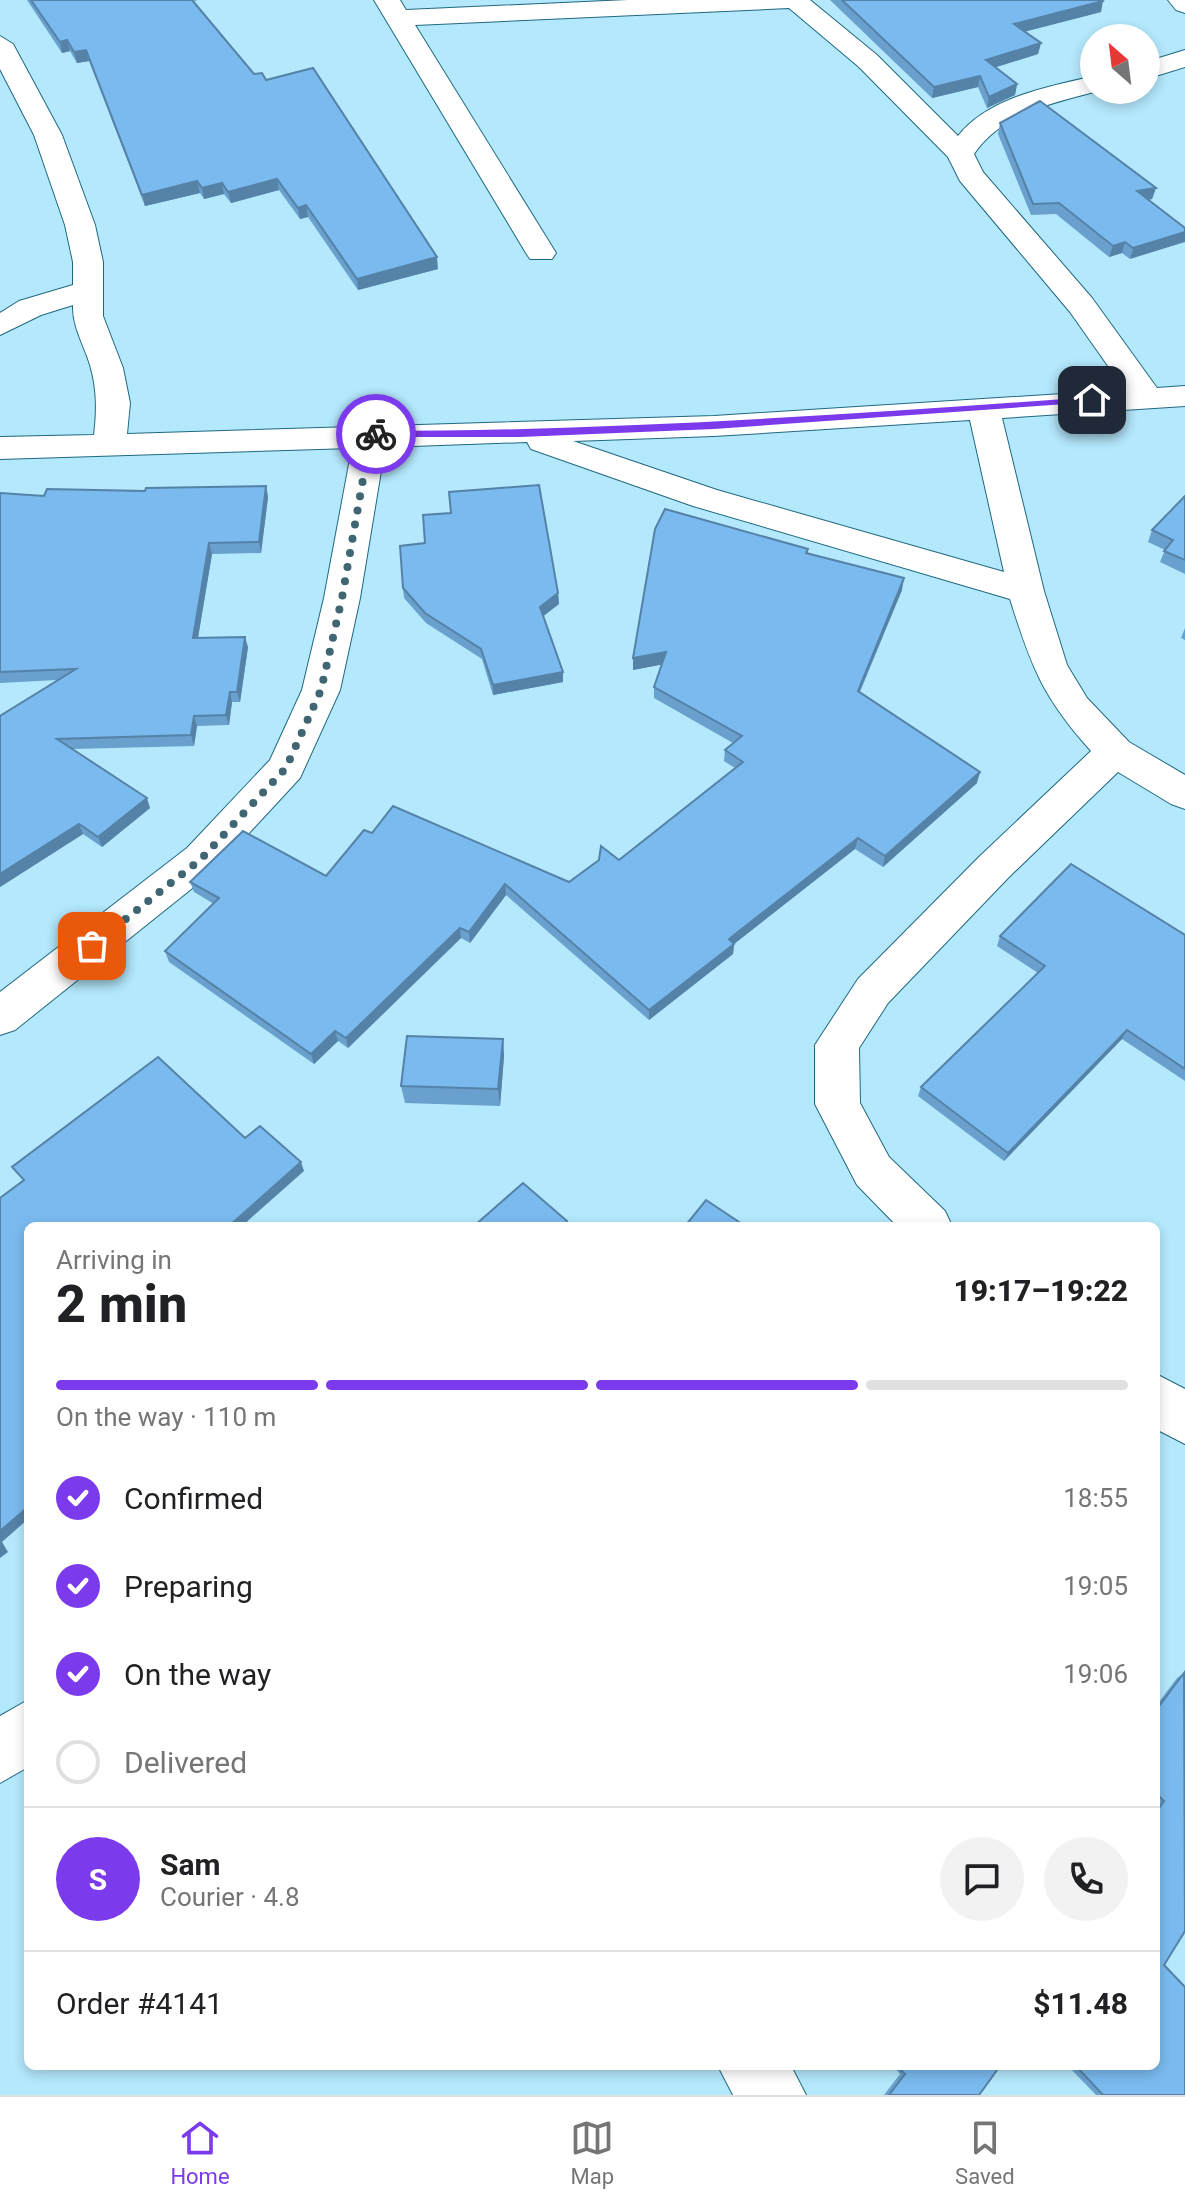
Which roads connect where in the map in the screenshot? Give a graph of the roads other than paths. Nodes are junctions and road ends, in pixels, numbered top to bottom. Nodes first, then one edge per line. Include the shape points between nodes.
1 (795, 0) edge
2 (1181, 0) edge
3 (1185, 5) edge
4 (393, 9) edge
5 (0, 44) edge
6 (1185, 58) edge
7 (1160, 66) edge
8 (1080, 88) edge
9 (960, 154) junction
10 (541, 253) dead end
11 (86, 291) junction
12 (0, 326) edge
13 (1185, 396) edge
14 (1147, 397) junction
15 (983, 407) junction
16 (371, 434) junction
17 (520, 434) junction
18 (110, 442) junction
19 (0, 448) edge
20 (1026, 591) junction
21 (1115, 752) junction
22 (1185, 794) edge
23 (0, 1017) edge
24 (924, 1222) edge
25 (1160, 1401) edge
26 (1185, 1420) edge
27 (24, 1732) edge
28 (0, 1755) edge
29 (753, 2070) edge
30 (775, 2095) edge

1 - 4 street
1 - 9 street via 868,61
2 - 3 street
4 - 10 street
5 - 11 street via 48,135 69,193 85,247
6 - 7 street
8 - 9 street via 990,121 969,137
9 - 14 street via 970,175 1081,305
11 - 12 street via 30,308
11 - 18 street via 88,316 114,403
13 - 14 street
14 - 15 street
15 - 17 street
15 - 20 street
16 - 17 street
16 - 18 street
16 - 23 street via 321,690 286,768 201,859
17 - 20 street via 705,498
18 - 19 street
20 - 21 street via 1049,665 1074,708
21 - 22 street
21 - 24 street via 873,991 837,1045 838,1104 873,1171
25 - 26 street
27 - 28 street
29 - 30 street

